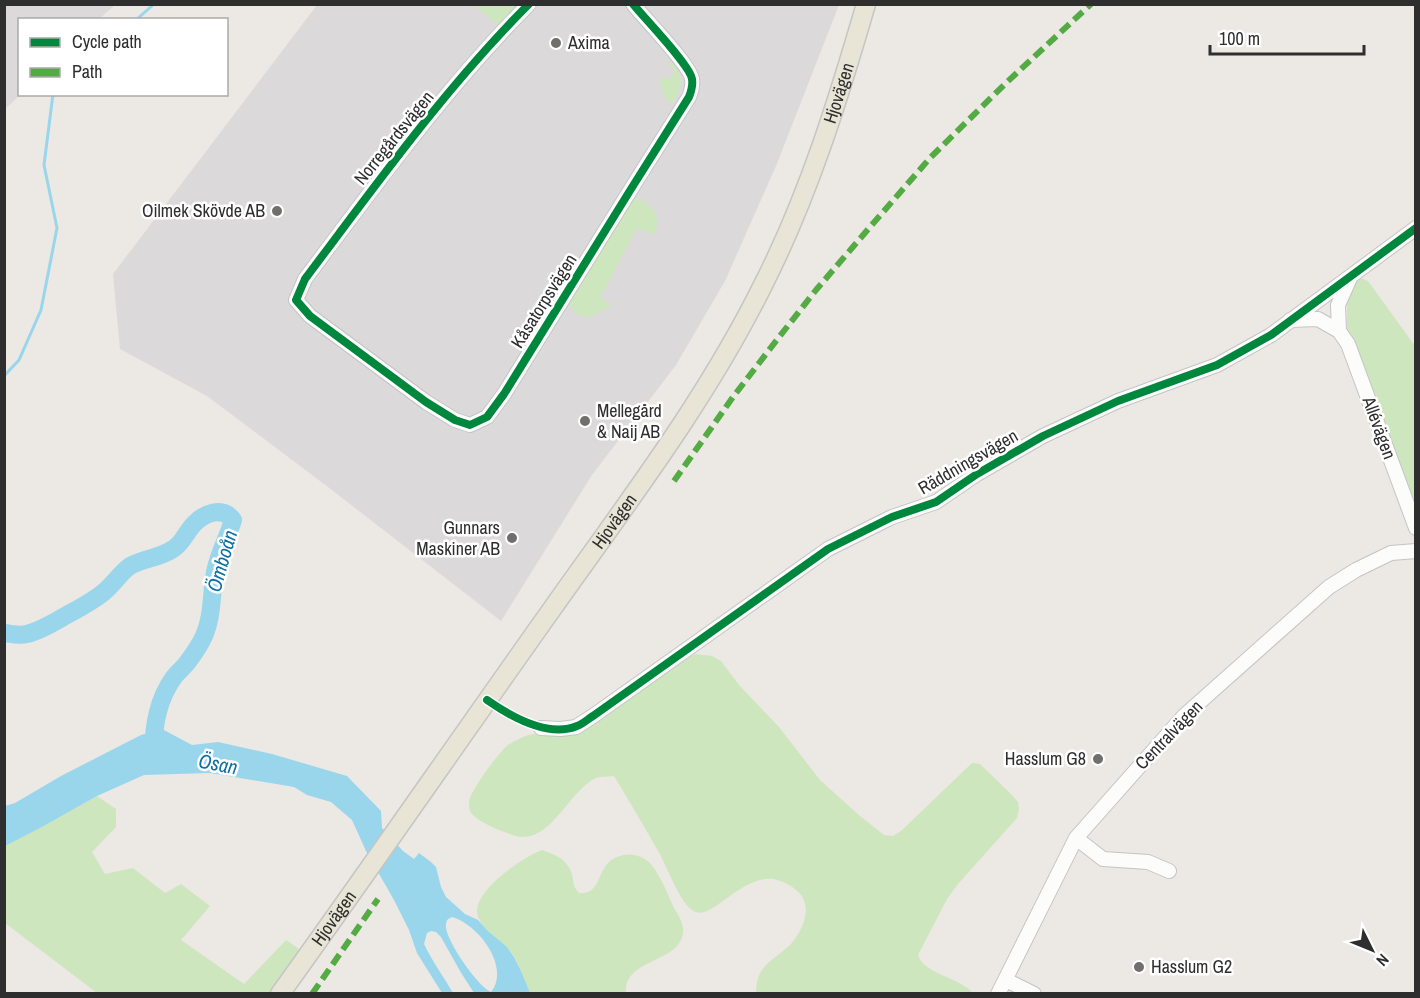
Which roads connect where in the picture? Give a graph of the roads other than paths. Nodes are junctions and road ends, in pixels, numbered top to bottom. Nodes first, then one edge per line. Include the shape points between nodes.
1 (529, 4) edge
2 (633, 4) edge
3 (866, 4) edge
4 (1416, 228) edge
5 (1351, 276) junction
6 (296, 300) joint
7 (1290, 320) junction
8 (1339, 331) junction
9 (1416, 528) edge
10 (1416, 551) edge
11 (541, 728) dead end
12 (1076, 838) junction
13 (1169, 871) dead end
14 (1006, 980) junction
15 (280, 993) edge
16 (998, 993) edge
17 (1034, 993) edge

1 - 6 street, Norregårdsvägen via 407,145 305,279
2 - 6 street, Kåsatorpsvägen via 692,77 689,97 487,417 470,426 455,420 310,316
3 - 15 main road, Hjovägen via 826,136 800,204 764,283 722,360 664,450
4 - 5 street, Räddningsvägen
5 - 7 street, Räddningsvägen
5 - 8 street, Allévägen via 1338,305
7 - 8 street via 1318,319
7 - 11 street, Räddningsvägen via 1217,365 1118,402 1043,436 936,502 892,517 828,549 576,727
8 - 9 street, Allévägen via 1348,344
10 - 12 street, Centralvägen via 1391,553 1329,587 1184,716
12 - 13 street via 1103,859 1148,862
12 - 14 street, Centralvägen
14 - 16 street, Centralvägen
14 - 17 street

